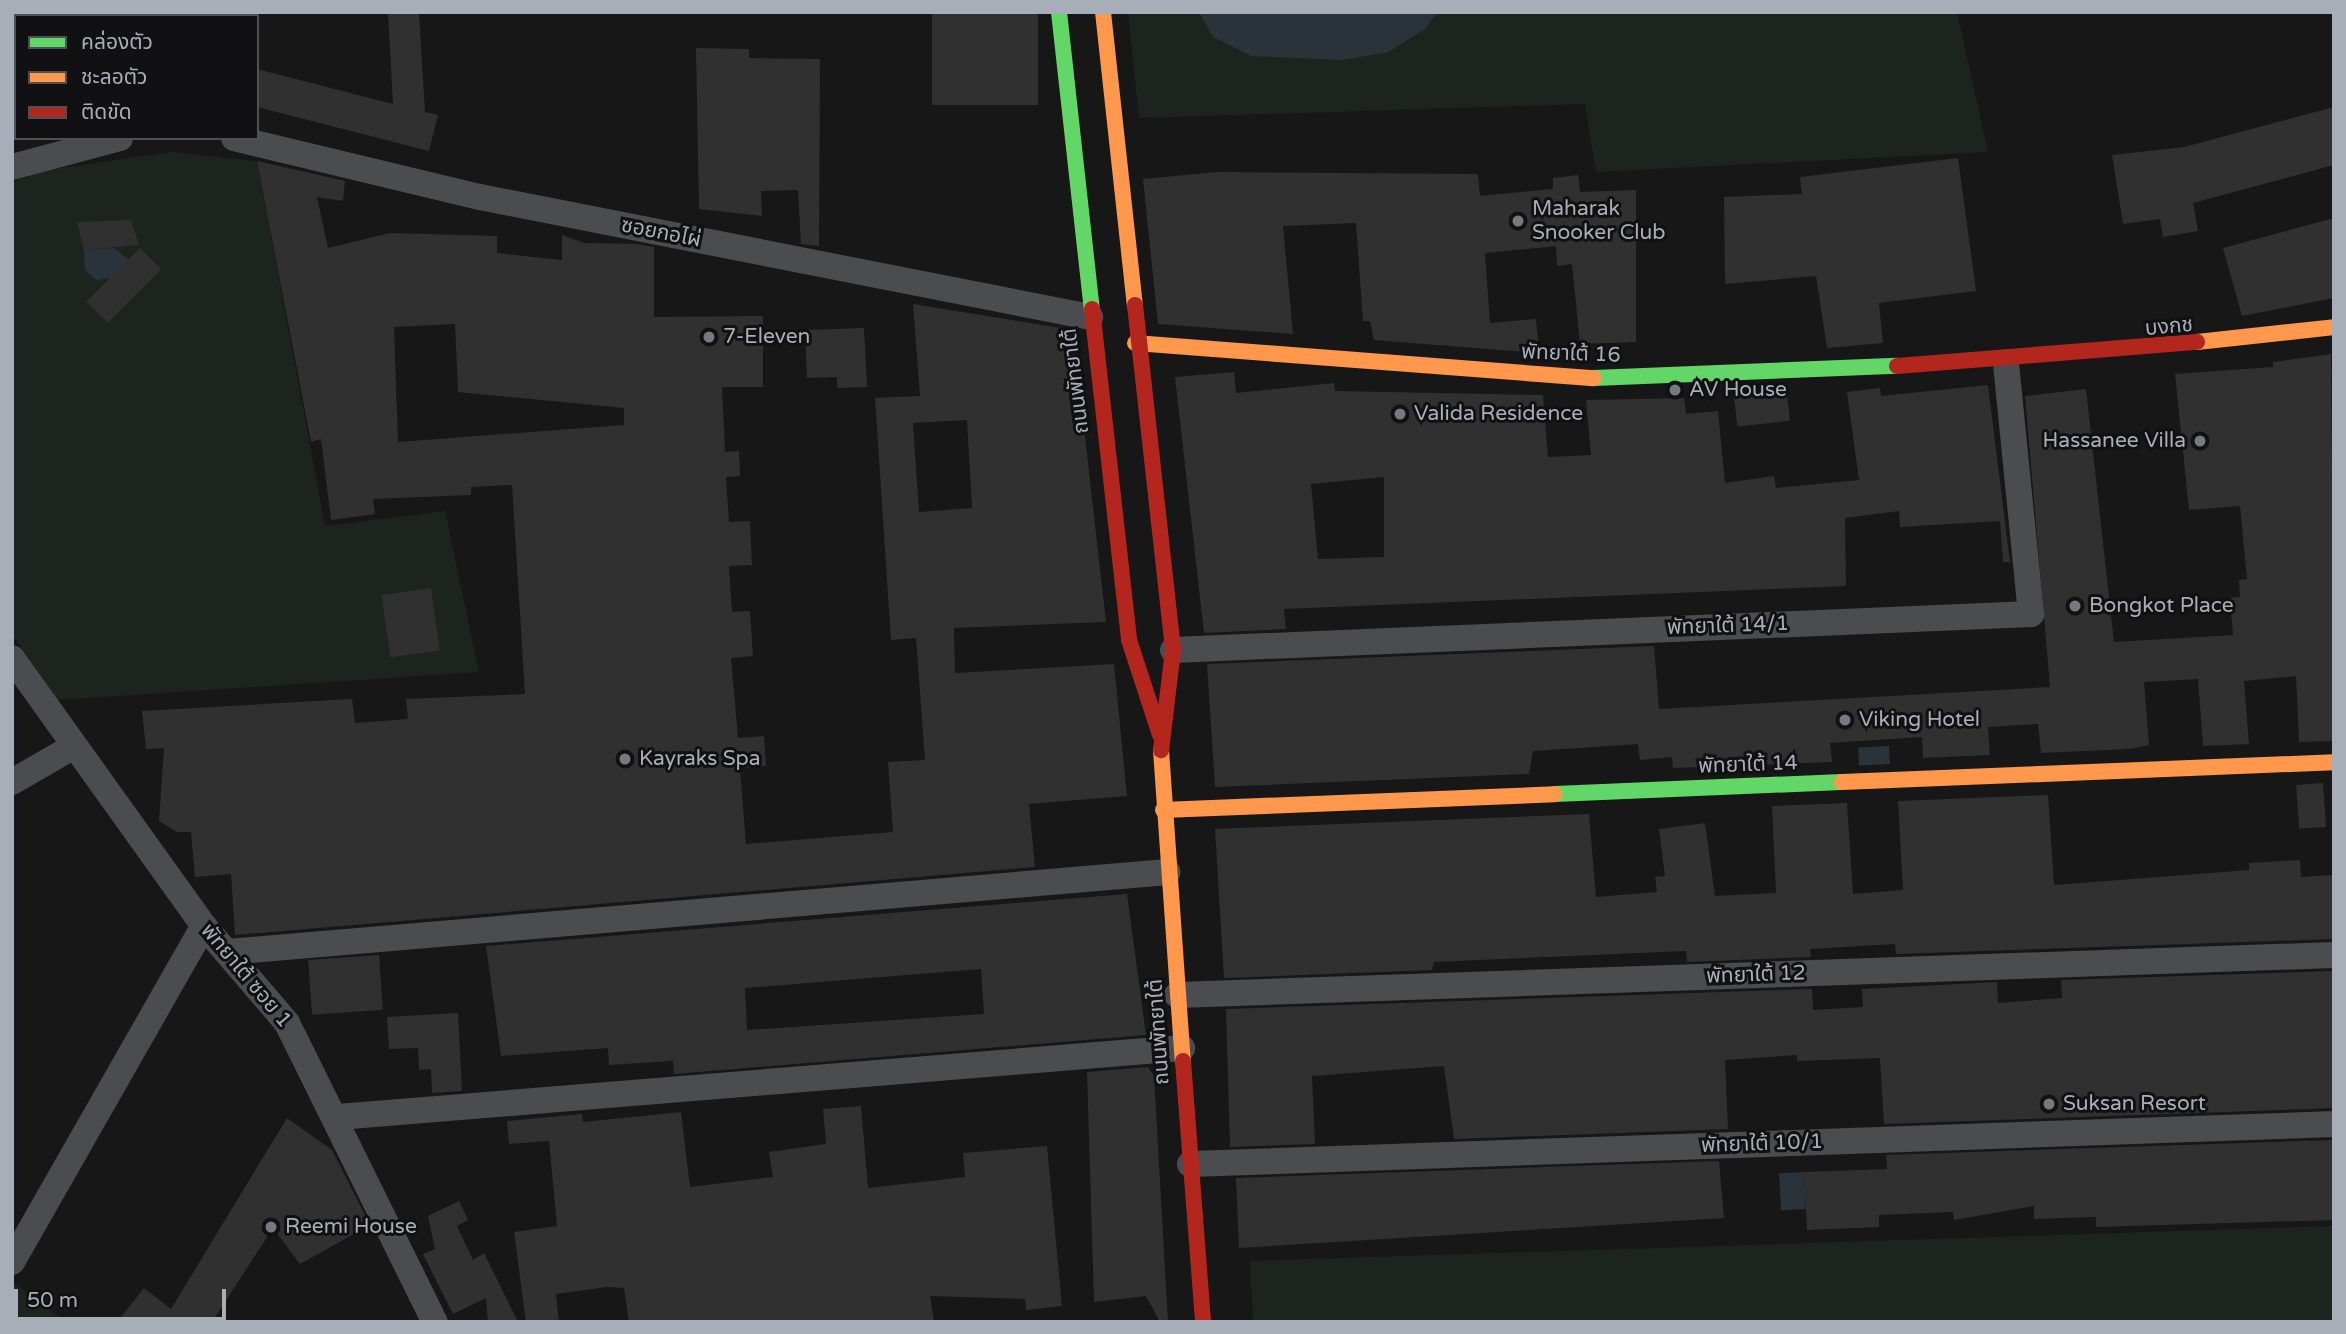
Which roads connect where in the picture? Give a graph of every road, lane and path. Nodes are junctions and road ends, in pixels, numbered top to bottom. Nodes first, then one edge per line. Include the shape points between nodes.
1 (1059, 12) edge
2 (1103, 12) edge
3 (103, 140) edge
4 (242, 140) edge
5 (59, 145) edge
6 (12, 167) edge
7 (1090, 317) junction
8 (2334, 327) edge
9 (1135, 343) junction
10 (2006, 362) junction
11 (1173, 650) junction
12 (12, 658) edge
13 (1161, 739) junction
14 (74, 746) junction
15 (2334, 762) edge
16 (12, 782) edge
17 (1163, 810) junction
18 (1168, 872) junction
19 (204, 926) junction
20 (227, 952) junction
21 (2334, 955) edge
22 (1177, 995) junction
23 (1182, 1048) junction
24 (338, 1117) junction
25 (2334, 1124) edge
26 (1190, 1164) junction
27 (12, 1262) edge
28 (435, 1322) edge
29 (1203, 1322) edge

1 - 7 street, ถนนพัทยาใต้
2 - 9 street, ถนนพัทยาใต้
3 - 5 street
4 - 7 street, ซอยกอไผ่ via 480,197
5 - 6 street
7 - 13 street, ถนนพัทยาใต้ via 1132,660
8 - 10 street, บงกช
9 - 10 street, พัทยาใต้ 16 via 1597,378
9 - 11 street, ถนนพัทยาใต้
10 - 11 street, พัทยาใต้ 14/1 via 2031,614
11 - 13 street, ถนนพัทยาใต้
12 - 14 street, พัทยาใต้ ซอย 1
13 - 17 street, ถนนพัทยาใต้
14 - 16 street
14 - 19 street, พัทยาใต้ ซอย 1
15 - 17 street, พัทยาใต้ 14
17 - 18 street, ถนนพัทยาใต้
18 - 20 street
18 - 22 street, ถนนพัทยาใต้
19 - 20 street, พัทยาใต้ ซอย 1
19 - 27 street
20 - 24 street, พัทยาใต้ ซอย 1 via 287,1023
21 - 22 street, พัทยาใต้ 12
22 - 23 street, ถนนพัทยาใต้
23 - 24 street
23 - 26 street, ถนนพัทยาใต้
24 - 28 street, พัทยาใต้ ซอย 1
25 - 26 street, พัทยาใต้ 10/1
26 - 29 street, ถนนพัทยาใต้

